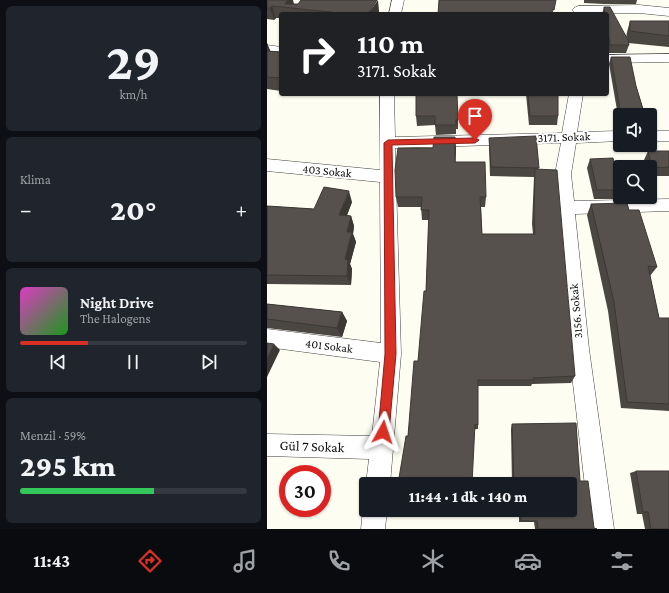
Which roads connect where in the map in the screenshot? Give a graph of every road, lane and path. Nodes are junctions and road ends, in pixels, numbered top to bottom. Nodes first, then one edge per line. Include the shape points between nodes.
1 (398, 0) edge
2 (577, 8) edge
3 (395, 12) edge
4 (669, 12) edge
5 (669, 58) edge
6 (609, 59) edge
7 (387, 96) edge
8 (576, 96) edge
9 (570, 136) junction
10 (613, 136) edge
11 (657, 136) edge
12 (669, 136) edge
13 (388, 143) junction
14 (267, 165) edge
15 (388, 177) junction
16 (669, 205) edge
17 (567, 208) junction
18 (267, 338) edge
19 (391, 354) junction
20 (267, 445) edge
21 (382, 448) junction
22 (379, 477) edge
23 (374, 517) edge
24 (373, 529) edge
25 (602, 529) edge

1 - 3 street
2 - 4 street
5 - 6 street
7 - 13 street
8 - 9 street, 3156. Sokak
9 - 10 street, 3171. Sokak
9 - 13 street, 3171. Sokak
9 - 17 street, 3156. Sokak via 563,174
11 - 12 street
13 - 15 street
14 - 15 street, 403 Sokak
15 - 19 street
16 - 17 street
17 - 25 street, 3156. Sokak via 579,349
18 - 19 street, 401 Sokak
19 - 21 street
20 - 21 street, Gül 7 Sokak
21 - 22 street
23 - 24 street

